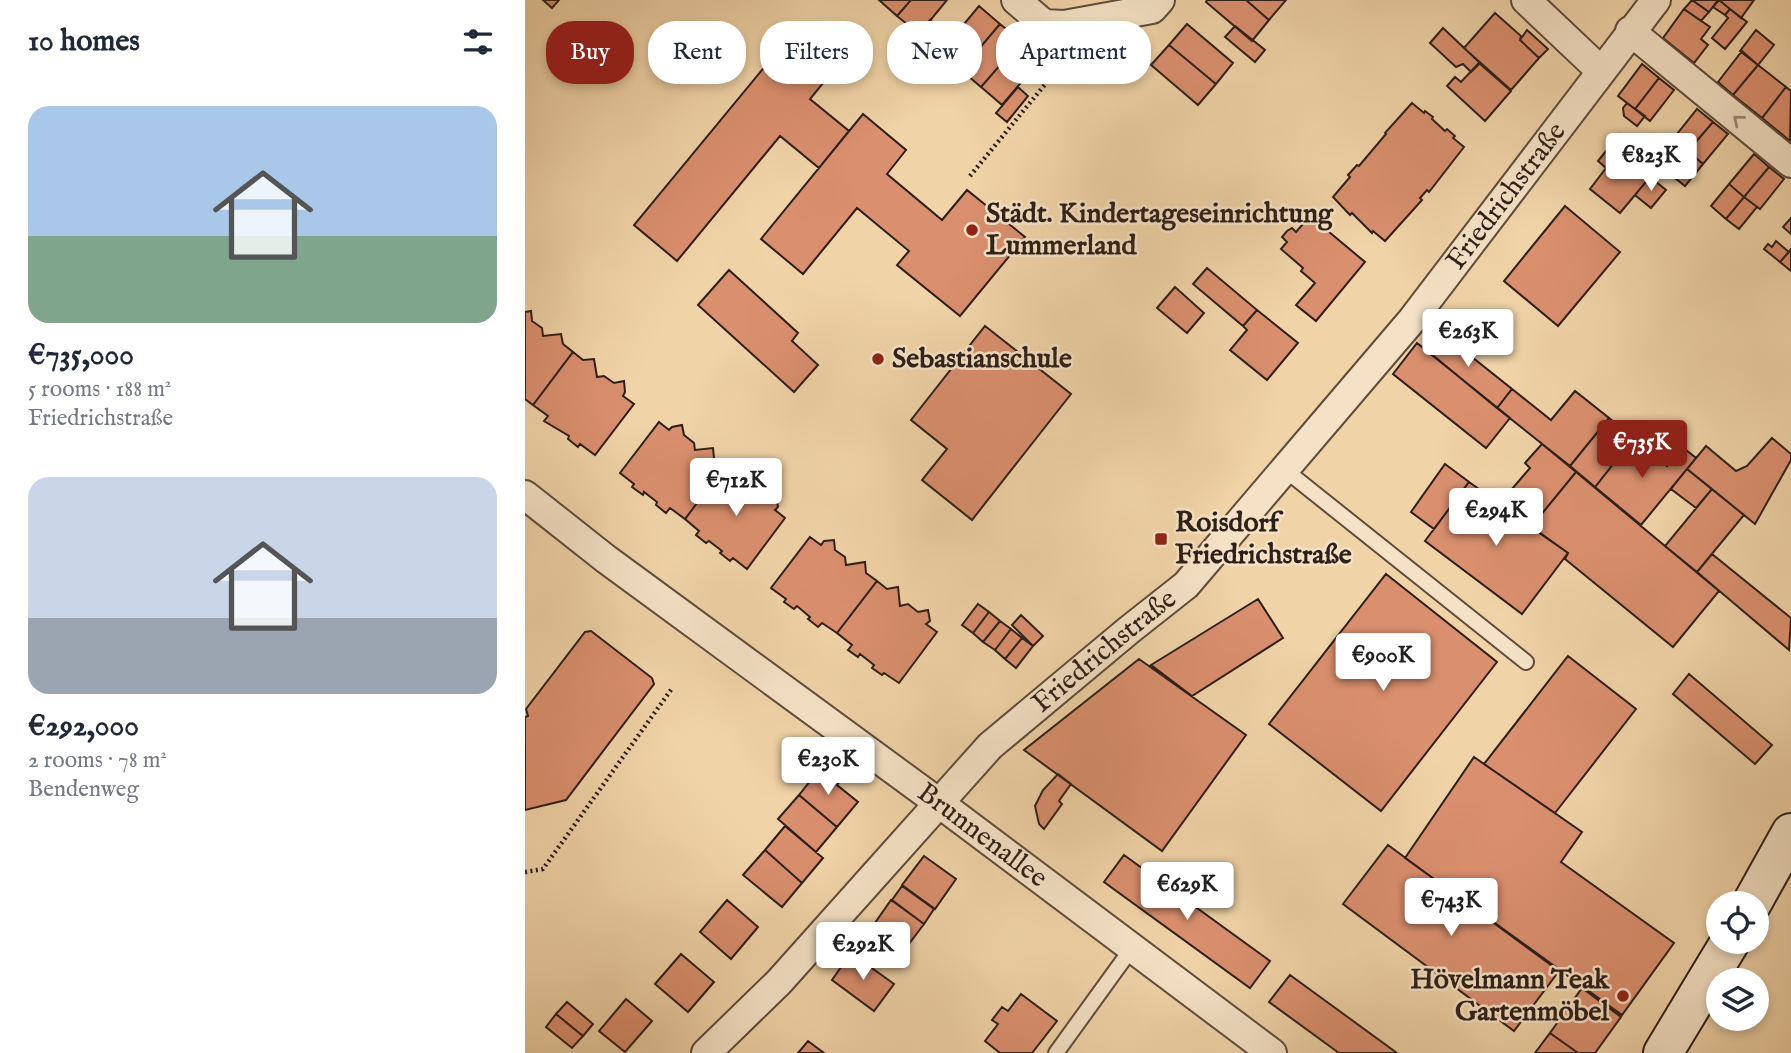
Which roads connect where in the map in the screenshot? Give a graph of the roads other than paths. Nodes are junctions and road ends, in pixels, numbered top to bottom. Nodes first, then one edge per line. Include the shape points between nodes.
1 (1016, 0) edge
2 (1160, 0) edge
3 (1526, 0) edge
4 (1655, 0) edge
5 (1630, 31) junction
6 (1601, 71) junction
7 (1791, 163) edge
8 (1284, 469) junction
9 (525, 495) edge
10 (1526, 662) dead end
11 (939, 803) junction
12 (1791, 833) edge
13 (1759, 891) edge
14 (1132, 948) junction
15 (1723, 954) edge
16 (706, 1053) edge
17 (1056, 1053) edge
18 (1272, 1053) edge
19 (1663, 1053) edge

1 - 2 street via 1044,24 1064,25 1152,9
3 - 6 street
4 - 5 street, Friedrichstraße
5 - 6 street, Friedrichstraße
7 -> 5 street
6 - 8 street, Friedrichstraße via 1412,320
8 - 10 lane
8 - 11 street, Friedrichstraße via 1187,585 990,746
9 - 11 street, Brunnenallee
11 - 14 street, Brunnenallee
11 - 16 street, Friedrichstraße via 779,982
12 - 13 street
14 - 17 lane
14 - 18 street, Brunnenallee
15 - 19 street

